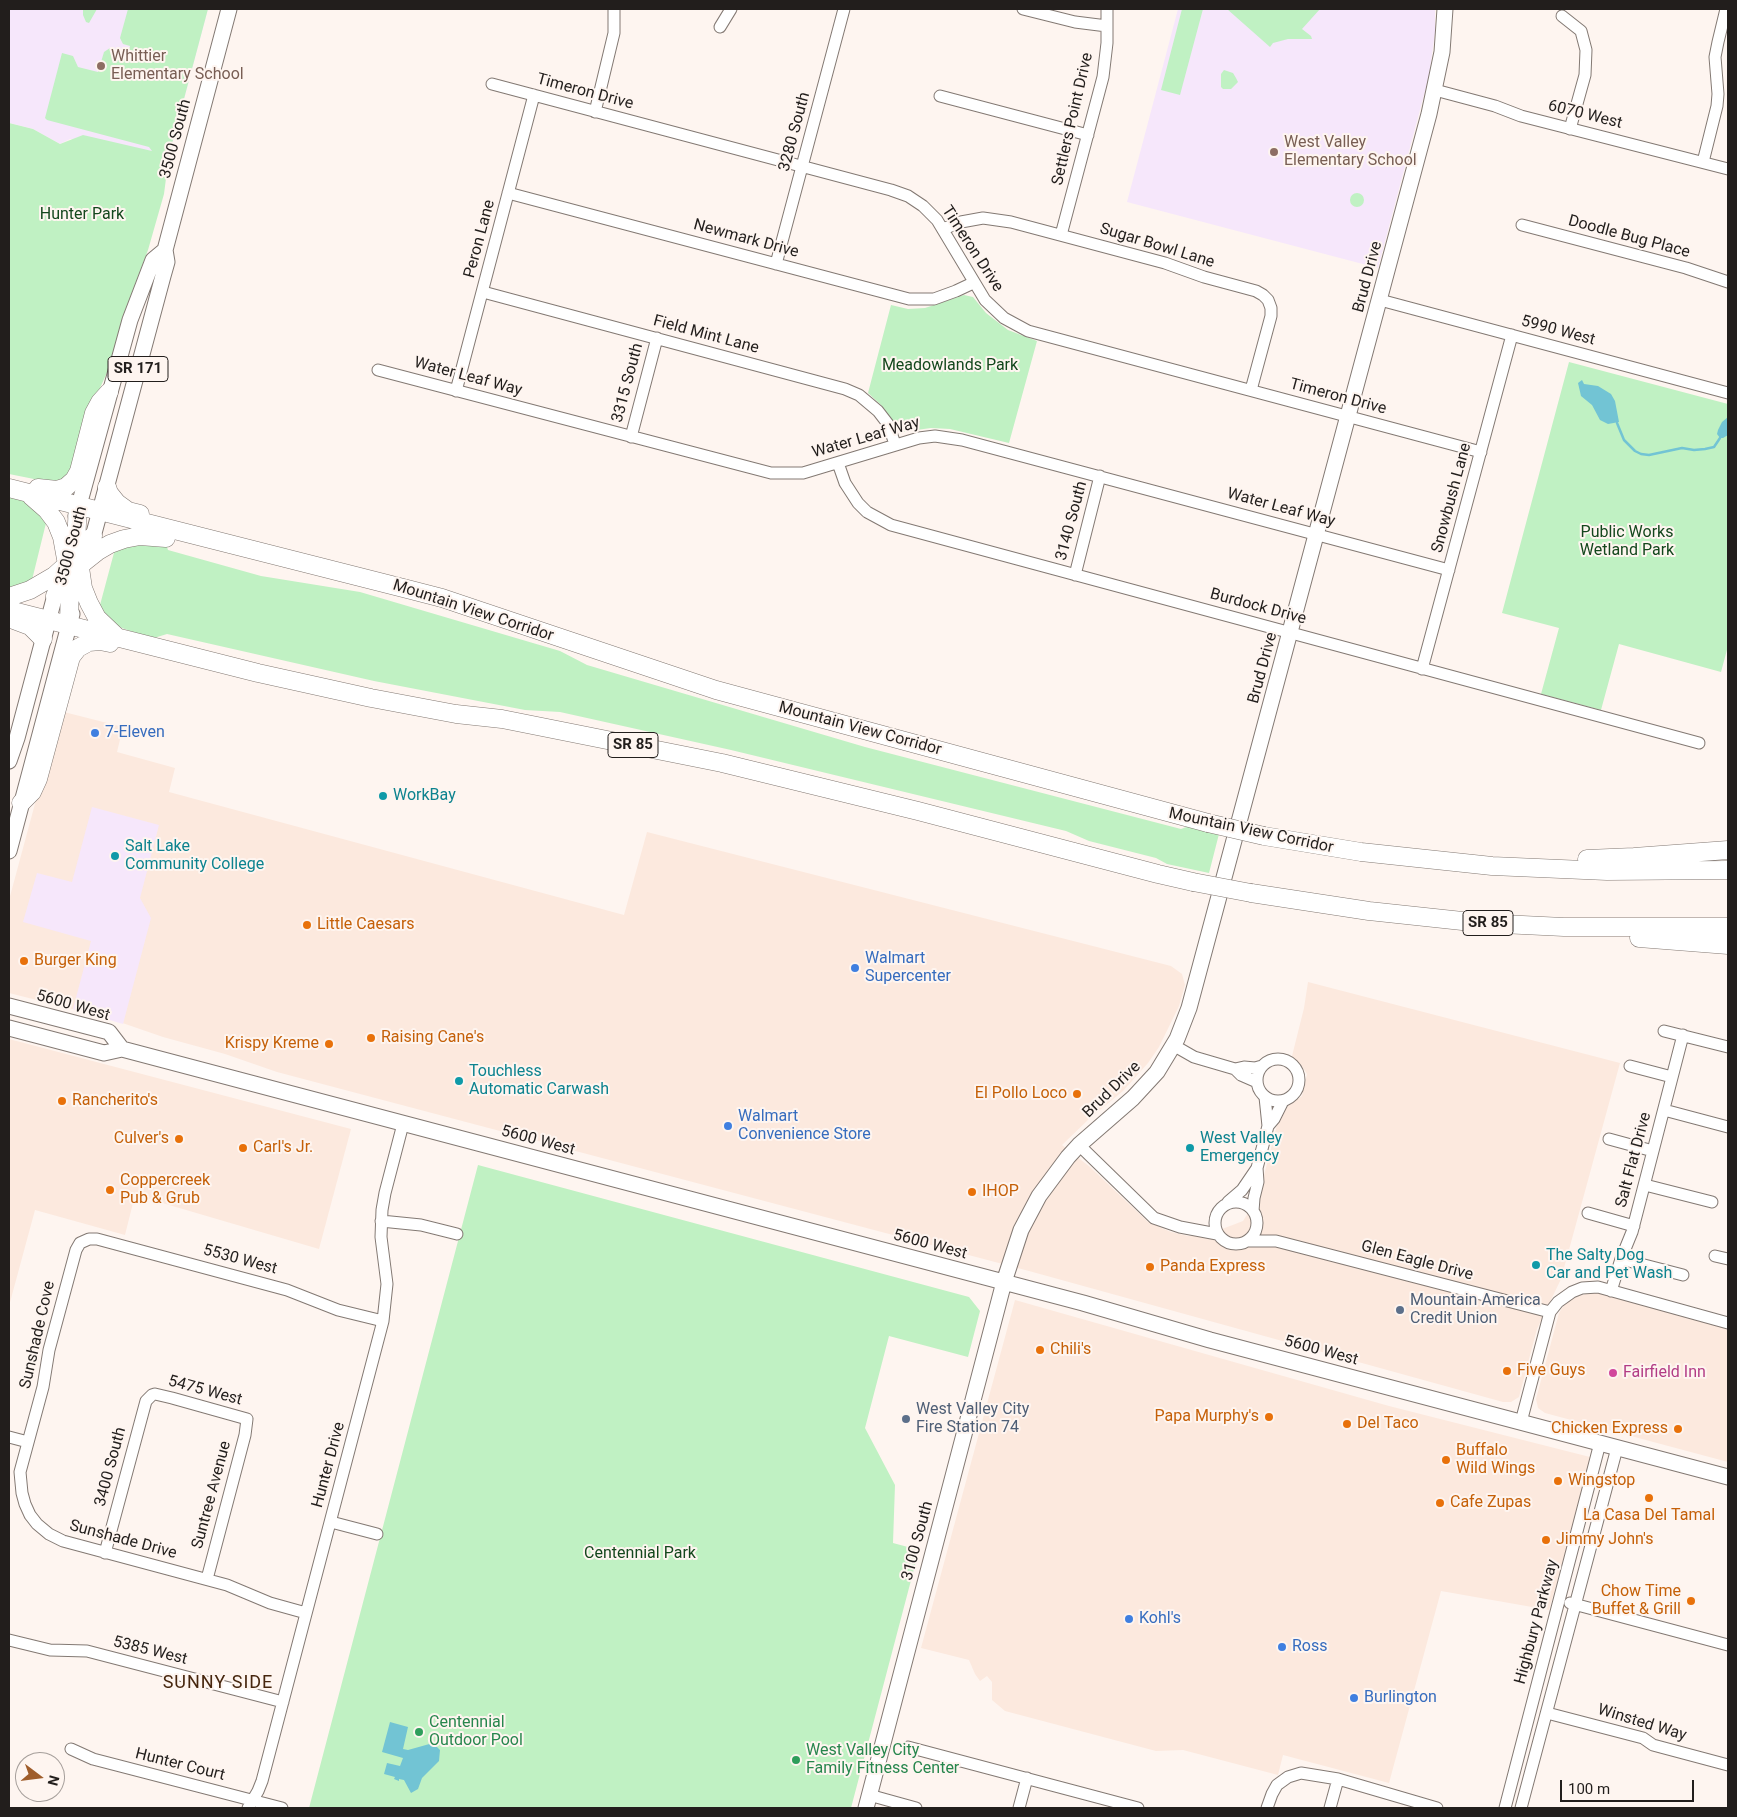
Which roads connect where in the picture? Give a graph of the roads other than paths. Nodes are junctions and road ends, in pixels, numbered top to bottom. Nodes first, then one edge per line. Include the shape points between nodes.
1 (229, 9) edge
2 (614, 9) edge
3 (731, 9) edge
4 (844, 9) edge
5 (1023, 9) edge
6 (1107, 9) edge
7 (1445, 9) edge
8 (1726, 9) edge
9 (1562, 16) dead end
10 (1107, 26) junction
11 (720, 27) dead end
12 (492, 84) dead end
13 (1435, 90) junction
14 (534, 95) junction
15 (940, 96) dead end
16 (595, 112) junction
17 (1570, 129) junction
18 (1088, 135) junction
19 (1703, 162) junction
20 (802, 166) junction
21 (1728, 170) edge
22 (508, 193) junction
23 (1522, 225) dead end
24 (943, 229) junction
25 (1061, 235) junction
26 (165, 250) junction
27 (776, 264) junction
28 (1728, 282) edge
29 (974, 283) junction
30 (483, 292) junction
31 (1380, 300) junction
32 (1512, 335) junction
33 (657, 338) junction
34 (378, 370) dead end
35 (1251, 390) junction
36 (456, 391) junction
37 (109, 392) junction
38 (1728, 393) edge
39 (1348, 417) junction
40 (631, 437) junction
41 (895, 444) junction
42 (1481, 452) junction
43 (838, 463) junction
44 (1100, 476) junction
45 (9, 481) edge
46 (107, 487) junction
47 (9, 488) edge
48 (27, 493) junction
49 (78, 506) junction
50 (100, 512) junction
51 (1317, 534) junction
52 (93, 536) joint
53 (73, 566) junction
54 (316, 566) junction
55 (1449, 570) junction
56 (1075, 574) junction
57 (362, 576) junction
58 (55, 596) joint
59 (9, 597) edge
60 (9, 610) edge
61 (9, 618) edge
62 (48, 620) junction
63 (69, 625) junction
64 (1291, 633) junction
65 (120, 638) junction
66 (43, 639) junction
67 (1422, 669) junction
68 (258, 673) junction
69 (13, 737) edge
70 (1699, 743) dead end
71 (9, 761) edge
72 (21, 803) junction
73 (1313, 845) junction
74 (1728, 850) edge
75 (9, 851) edge
76 (1728, 870) edge
77 (1564, 927) junction
78 (1728, 927) edge
79 (1728, 945) edge
80 (9, 1006) edge
81 (9, 1028) edge
82 (1664, 1031) dead end
83 (1683, 1036) junction
84 (1173, 1045) junction
85 (1728, 1047) edge
86 (122, 1049) junction
87 (1262, 1066) junction
88 (1630, 1066) dead end
89 (1235, 1069) junction
90 (1672, 1077) junction
91 (1257, 1082) junction
92 (1265, 1097) junction
93 (1283, 1101) junction
94 (1664, 1110) junction
95 (403, 1124) junction
96 (1268, 1126) junction
97 (1728, 1127) edge
98 (1609, 1140) dead end
99 (1078, 1146) junction
100 (1653, 1151) junction
101 (1257, 1168) junction
102 (1644, 1185) junction
103 (1712, 1202) dead end
104 (1226, 1204) junction
105 (1588, 1214) dead end
106 (1255, 1215) junction
107 (1215, 1220) junction
108 (381, 1221) junction
109 (1634, 1226) junction
110 (1195, 1230) junction
111 (457, 1234) dead end
112 (1218, 1234) junction
113 (85, 1240) joint
114 (1246, 1241) junction
115 (1276, 1241) junction
116 (1715, 1256) dead end
117 (1621, 1259) junction
118 (1728, 1259) edge
119 (1682, 1275) dead end
120 (1004, 1282) junction
121 (1611, 1291) junction
122 (1550, 1312) junction
123 (384, 1321) junction
124 (1728, 1323) edge
125 (155, 1394) joint
126 (247, 1419) joint
127 (1521, 1422) junction
128 (9, 1437) edge
129 (28, 1442) junction
130 (1600, 1443) junction
131 (1617, 1448) junction
132 (1728, 1477) edge
133 (330, 1522) junction
134 (377, 1534) dead end
135 (105, 1553) junction
136 (207, 1579) junction
137 (1559, 1600) junction
138 (1576, 1605) junction
139 (306, 1613) junction
140 (9, 1640) edge
141 (1728, 1645) edge
142 (283, 1702) junction
143 (1547, 1713) junction
144 (908, 1747) dead end
145 (71, 1749) dead end
146 (1728, 1765) edge
147 (1027, 1778) junction
148 (1338, 1779) junction
149 (867, 1802) edge
150 (251, 1804) edge
151 (282, 1808) edge
152 (916, 1808) edge
153 (1019, 1808) edge
154 (1138, 1808) edge
155 (1267, 1808) edge
156 (1330, 1808) edge
157 (1437, 1808) edge
158 (1505, 1808) edge
159 (1521, 1808) edge

1 - 26 main road, 3500 South / SR 171
2 - 16 street via 614,33
3 - 11 street
4 - 20 street, 3280 South
5 - 10 street
6 - 10 street, Settlers Point Drive
7 - 13 main road, Brud Drive
8 - 19 street via 1715,58 1717,106
9 - 17 street via 1581,31 1586,50 1585,74
10 - 18 street, Settlers Point Drive via 1103,77
12 - 14 street, Timeron Drive
13 - 17 street, 6070 West
13 - 31 main road, Brud Drive
14 - 16 street, Timeron Drive
14 - 22 street, Peron Lane
15 - 18 street
16 - 20 street, Timeron Drive
17 - 19 street, 6070 West
18 - 25 street, Settlers Point Drive
19 - 21 street, 6070 West
20 - 24 street, Timeron Drive via 908,196 930,212
20 - 27 street, 3280 South
22 - 27 street, Newmark Drive
22 - 30 street, Peron Lane
23 - 28 street, Doodle Bug Place
24 - 25 street, Sugar Bowl Lane via 983,218
24 - 29 street, Timeron Drive
25 - 35 street, Sugar Bowl Lane via 1165,263 1263,295 1268,300 1271,316
26 - 37 main road, 3500 South / SR 171 via 152,260
26 - 46 main road, 3500 South / SR 171 via 167,262
27 - 29 street, Newmark Drive via 909,299 934,299
29 - 35 street, Timeron Drive via 997,312 1028,331
30 - 33 street, Field Mint Lane
30 - 36 street, Peron Lane
31 - 32 street, 5990 West
31 - 39 main road, Brud Drive
32 - 38 street, 5990 West
32 - 42 street, Snowbush Lane
33 - 40 street, 3315 South
33 - 41 street, Field Mint Lane via 852,391 878,411 888,424
34 - 36 street, Water Leaf Way
35 - 39 street, Timeron Drive
36 - 40 street, Water Leaf Way
37 - 45 highway via 97,407 79,471 70,484 52,490
37 - 49 main road, 3500 South / SR 171
39 - 42 street, Timeron Drive
39 - 51 main road, Brud Drive
40 - 43 street, Water Leaf Way via 771,473 803,473
41 - 43 street, Water Leaf Way
41 - 44 street, Water Leaf Way via 919,438 946,437
42 - 55 street, Snowbush Lane
43 - 56 street, Burdock Drive via 845,483 858,503 878,519 907,530
44 - 51 street, Water Leaf Way
44 - 56 street, 3140 South
46 - 50 main road, 3500 South / SR 171
46 - 57 highway via 117,503 135,513 311,557
47 - 48 highway, Mountain View Corridor
48 - 49 highway, Mountain View Corridor
48 - 53 highway via 41,503 56,522
49 - 50 highway, Mountain View Corridor
49 - 53 highway
50 - 52 main road, 3500 South / SR 171
50 - 54 highway, Mountain View Corridor
51 - 55 street, Water Leaf Way
51 - 64 main road, Brud Drive
52 - 53 highway
53 - 54 highway via 112,543 132,537 158,536 284,567
53 - 58 highway
53 - 59 highway via 38,586
53 - 63 highway
53 - 65 highway via 95,615
54 - 57 highway, Mountain View Corridor
55 - 67 street, Snowbush Lane
56 - 64 street, Burdock Drive
57 - 73 highway, Mountain View Corridor, bridge via 442,598 716,690 1208,824
58 - 62 main road, 3500 South
60 - 62 highway, SR 85
61 - 66 highway via 30,626
62 - 63 highway, SR 85
62 - 66 main road, 3500 South
63 - 65 highway, SR 85
63 - 72 main road
64 - 67 street, Burdock Drive
64 - 84 main road, Brud Drive via 1202,965
65 - 68 highway, SR 85
66 - 69 main road, 3500 South
67 - 70 street, Burdock Drive
68 - 72 highway via 220,671 100,641 84,644 70,658 38,779 32,792
68 - 77 highway, SR 85, bridge via 414,707 502,720 722,763 1193,882 1409,916
69 - 71 main road, 3500 South
72 - 75 main road
73 - 74 highway via 1493,858 1558,859
73 - 76 highway, Mountain View Corridor via 1402,858 1502,867 1607,871
77 - 78 highway, SR 85
77 - 79 highway via 1645,939
80 - 86 main road, 5600 West via 109,1032
81 - 86 main road, 5600 West via 104,1053
82 - 83 street
83 - 85 street
83 - 90 street, Salt Flat Drive
84 - 89 street via 1194,1057
84 - 99 main road, Brud Drive via 1141,1090
86 - 95 main road, 5600 West
87 - 89 street
87 - 91 street
87 - 93 street via 1277,1058 1296,1067 1299,1085 1293,1095
88 - 90 street
89 - 91 street
90 - 94 street, Salt Flat Drive
91 - 92 street
92 - 93 street
92 - 96 street
93 - 96 street
94 - 97 street
94 - 100 street, Salt Flat Drive
95 - 108 street, Hunter Drive
95 - 120 main road, 5600 West
96 - 101 street
98 - 100 street
99 - 110 street via 1151,1215 1166,1223
99 - 120 main road, Brud Drive via 1051,1179 1027,1217
100 - 102 street, Salt Flat Drive
101 - 104 street via 1242,1190
101 - 106 street
102 - 103 street
102 - 109 street, Salt Flat Drive
104 - 106 street via 1241,1202
104 - 107 street via 1217,1212
105 - 109 street
106 - 114 street via 1255,1232
106 - 115 street
107 - 110 street
107 - 112 street
108 - 111 street via 421,1225
108 - 123 street, Hunter Drive via 387,1284
109 - 117 street, Salt Flat Drive
110 - 112 street
112 - 114 street via 1230,1243
113 - 123 street, 5530 West via 97,1240 287,1290 338,1310
113 - 129 street, Sunshade Cove via 76,1250
114 - 115 street, Glen Eagle Drive
115 - 122 street, Glen Eagle Drive
116 - 118 street
117 - 119 street
117 - 121 street, Salt Flat Drive
120 - 127 main road, 5600 West
120 - 149 main road, 3100 South
121 - 122 street via 1582,1288 1564,1297
121 - 124 street
122 - 127 street
123 - 133 street, Hunter Drive
125 - 126 street, 5475 West
125 - 135 street, 3400 South via 144,1405
126 - 136 street, Suntree Avenue
127 - 130 main road, 5600 West
128 - 129 street
129 - 135 street, Sunshade Drive via 20,1482 30,1515 42,1529 56,1538
130 - 131 main road, 5600 West
130 - 137 street, Highbury Parkway
131 - 132 main road, 5600 West
131 - 138 street, Highbury Parkway
133 - 134 street
133 - 139 street, Hunter Drive
135 - 136 street, Sunshade Drive
136 - 139 street, Sunshade Drive
137 - 138 street
137 - 158 street, Highbury Parkway
138 - 141 street
138 - 143 street, Highbury Parkway
139 - 142 street, Hunter Drive
140 - 142 street, 5385 West via 50,1650 87,1651
142 - 150 street, Hunter Drive via 260,1786
143 - 146 street, Winsted Way
143 - 159 street, Highbury Parkway
144 - 147 street
145 - 150 street, Hunter Court via 93,1760
147 - 153 street
147 - 154 street
148 - 155 street via 1306,1773 1288,1777 1274,1790
148 - 156 street
148 - 157 street
149 - 152 street
150 - 151 street, Hunter Court

